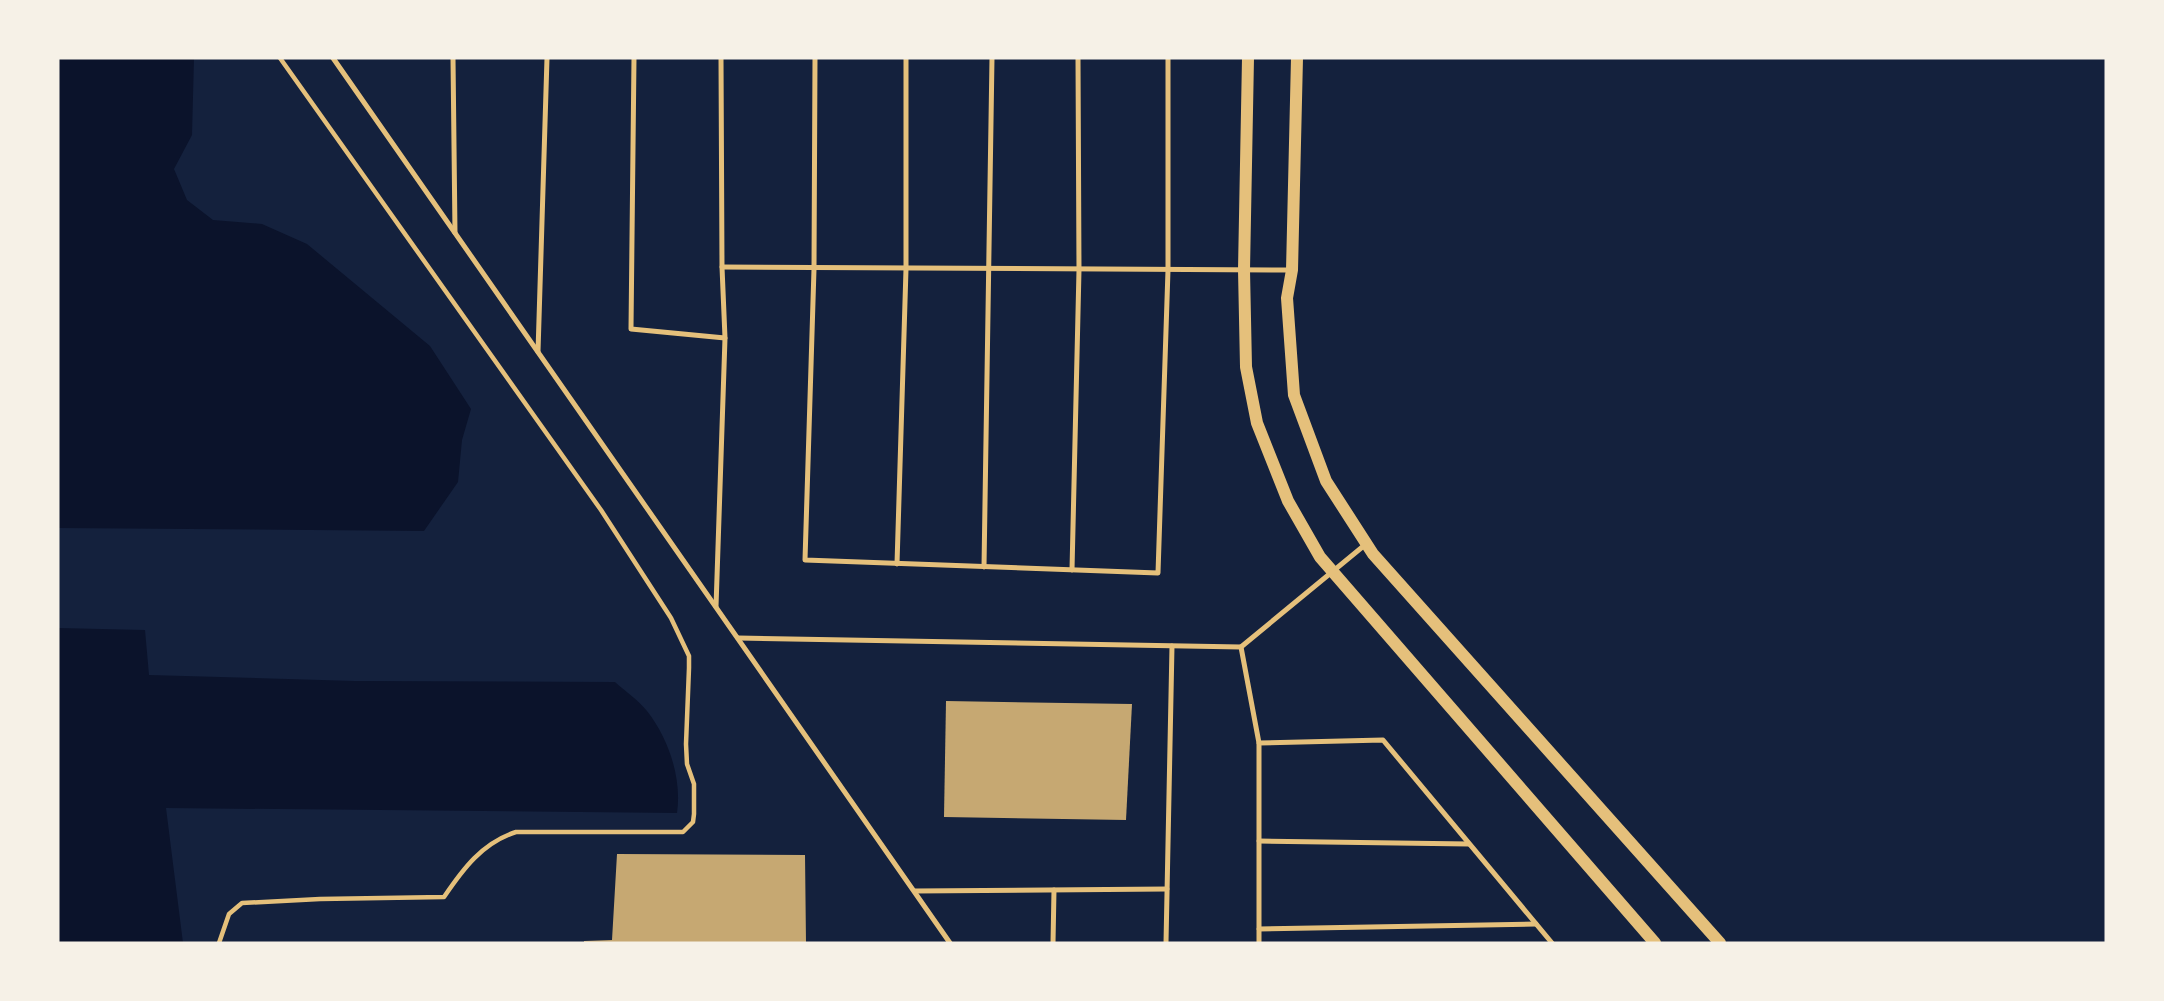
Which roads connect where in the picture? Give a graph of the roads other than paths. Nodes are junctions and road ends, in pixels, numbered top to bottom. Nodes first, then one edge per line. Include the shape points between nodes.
1 (333, 58) edge
2 (453, 58) edge
3 (547, 58) edge
4 (634, 58) edge
5 (721, 58) edge
6 (815, 58) edge
7 (906, 58) edge
8 (992, 58) edge
9 (1078, 58) edge
10 (1168, 58) edge
11 (1248, 58) edge
12 (1297, 58) edge
13 (456, 233) junction
14 (722, 267) junction
15 (814, 269) junction
16 (906, 269) junction
17 (989, 270) junction
18 (1079, 270) junction
19 (1168, 270) junction
20 (1244, 270) junction
21 (1292, 270) junction
22 (725, 338) junction
23 (538, 352) junction
24 (1367, 543) junction
25 (897, 564) junction
26 (984, 567) junction
27 (1072, 570) junction
28 (1332, 571) junction
29 (716, 607) junction
30 (738, 638) junction
31 (1172, 646) junction
32 (1241, 648) junction
33 (1259, 743) junction
34 (1259, 841) junction
35 (1469, 844) junction
36 (1167, 889) junction
37 (1054, 890) junction
38 (915, 891) junction
39 (1536, 924) junction
40 (1259, 929) junction
41 (950, 943) edge
42 (1053, 943) edge
43 (1166, 943) edge
44 (1259, 943) edge
45 (1552, 943) edge
46 (1655, 943) edge
47 (1720, 943) edge

1 - 13 lane
2 - 13 lane
3 - 23 lane
4 - 22 lane via 631,330
5 - 14 lane
6 - 15 lane
7 - 16 lane
8 - 17 lane
9 - 18 lane
10 - 19 lane
11 - 20 street
12 - 21 street
13 - 23 lane
14 - 15 lane
14 - 22 lane
15 - 16 lane
15 - 25 lane via 805,560
16 - 17 lane
16 - 25 lane
17 - 18 lane
17 - 26 lane
18 - 19 lane
18 - 27 lane
19 - 20 lane
19 - 27 lane via 1158,573
20 - 21 lane
20 - 28 street via 1246,367 1257,423 1288,501
21 - 24 street via 1287,298 1294,395 1326,481
22 - 29 lane
23 - 29 lane
24 - 28 lane
24 - 47 street
25 - 26 lane
26 - 27 lane
28 - 32 lane
28 - 46 street
29 - 30 lane
30 - 31 lane
30 - 38 lane
31 - 32 lane
31 - 36 lane
32 - 33 lane
33 - 34 lane
33 - 35 lane via 1383,740
34 - 35 lane
34 - 40 lane
35 - 39 lane
36 - 37 lane
36 - 43 lane
37 - 38 lane
37 - 42 lane
38 - 41 lane
39 - 40 lane
39 - 45 lane
40 - 44 lane

